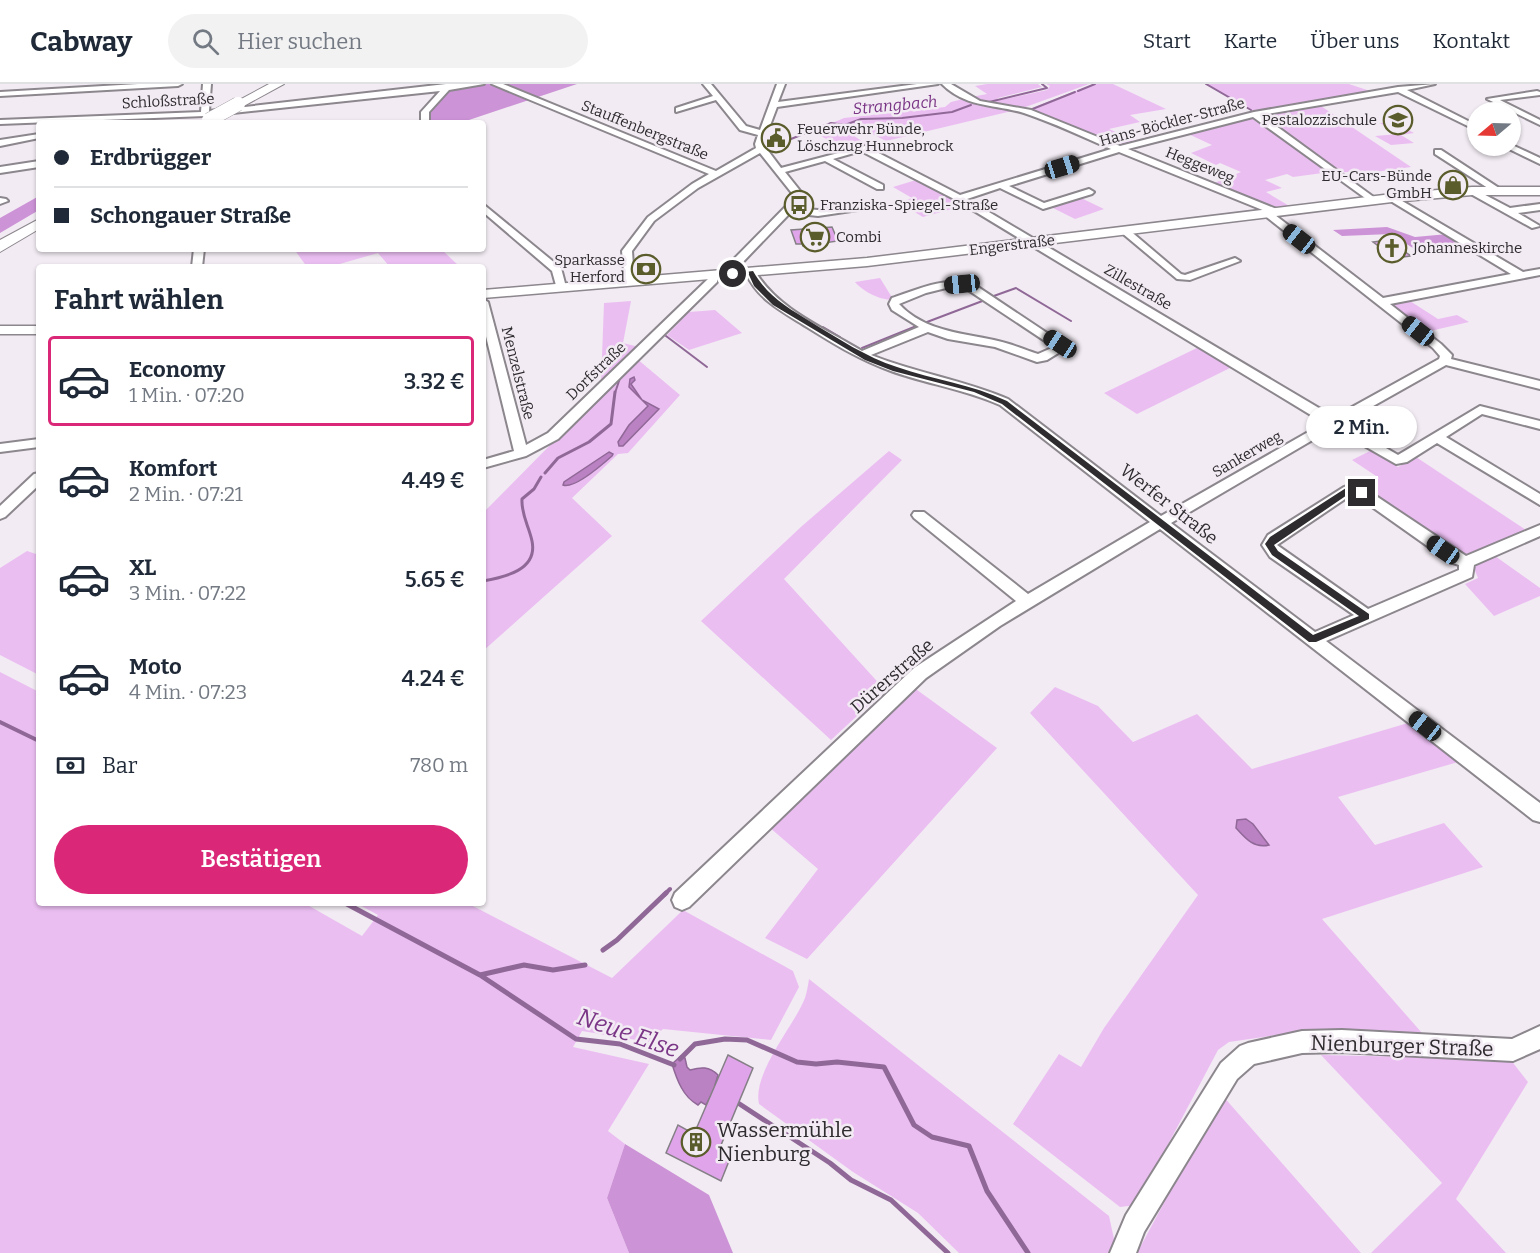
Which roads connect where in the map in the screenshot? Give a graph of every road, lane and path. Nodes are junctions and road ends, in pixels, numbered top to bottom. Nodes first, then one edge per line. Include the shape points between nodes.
1 (10, 84) edge
2 (178, 84) edge
3 (207, 84) edge
4 (278, 84) edge
5 (287, 84) edge
6 (480, 84) edge
7 (496, 84) edge
8 (707, 84) edge
9 (781, 84) edge
10 (934, 84) edge
11 (946, 84) edge
12 (1383, 84) edge
13 (1431, 84) edge
14 (448, 86) edge
15 (1522, 87) dead end
16 (903, 88) junction
17 (1399, 89) junction
18 (0, 92) edge
19 (1539, 94) edge
20 (717, 97) junction
21 (915, 98) dead end
22 (798, 103) junction
23 (245, 104) junction
24 (773, 105) junction
25 (679, 110) dead end
26 (809, 112) dead end
27 (1254, 114) junction
28 (128, 120) edge
29 (211, 120) edge
30 (425, 120) edge
31 (36, 121) edge
32 (0, 122) edge
33 (1467, 123) edge
34 (1540, 123) edge
35 (762, 133) junction
36 (36, 137) edge
37 (0, 143) edge
38 (1122, 148) junction
39 (761, 150) junction
40 (1521, 151) edge
41 (1438, 152) dead end
42 (825, 158) junction
43 (1540, 160) edge
44 (36, 164) edge
45 (0, 170) edge
46 (780, 171) junction
47 (717, 174) junction
48 (1001, 185) junction
49 (880, 187) dead end
50 (1497, 190) junction
51 (1472, 191) junction
52 (1540, 191) edge
53 (1089, 192) dead end
54 (959, 198) junction
55 (1392, 198) junction
56 (1372, 200) junction
57 (875, 205) dead end
58 (1540, 207) edge
59 (486, 210) edge
60 (788, 210) junction
61 (1508, 211) junction
62 (1271, 213) junction
63 (36, 218) edge
64 (36, 225) edge
65 (1535, 226) dead end
66 (1125, 231) junction
67 (0, 239) edge
68 (1034, 242) junction
69 (0, 247) edge
70 (1235, 261) dead end
71 (1540, 272) edge
72 (751, 273) junction
73 (733, 274) junction
74 (713, 275) junction
75 (1520, 275) junction
76 (629, 281) junction
77 (561, 287) junction
78 (486, 294) edge
79 (1382, 302) junction
80 (486, 314) edge
81 (928, 328) junction
82 (0, 330) edge
83 (36, 330) edge
84 (861, 355) junction
85 (1444, 361) junction
86 (1540, 385) edge
87 (1335, 421) junction
88 (1540, 425) edge
89 (1437, 437) junction
90 (36, 443) edge
91 (0, 448) edge
92 (521, 453) junction
93 (486, 463) edge
94 (36, 480) edge
95 (1540, 500) edge
96 (0, 514) edge
97 (919, 515) dead end
98 (1160, 523) junction
99 (1540, 530) edge
100 (1466, 562) junction
101 (1027, 602) junction
102 (1366, 616) junction
103 (1312, 640) junction
104 (1540, 814) edge
105 (682, 900) dead end
106 (1540, 1037) edge
107 (1123, 1253) edge

1 - 18 street
2 - 18 street
3 - 29 street
4 - 23 highway
5 - 23 highway
6 - 14 street, Schloßstraße
7 - 47 street, Stauffenbergstraße
8 - 20 street
9 - 24 street
10 - 16 street
11 - 38 street, Heggeweg via 970,102 1028,112
12 - 17 street
13 - 17 street, Hans-Böckler-Straße
14 - 29 street, Schloßstraße
14 - 30 street via 425,112
15 - 19 street
16 - 21 street
16 - 22 street
17 - 27 street, Hans-Böckler-Straße
17 - 33 street
19 - 34 street via 1491,99
20 - 25 street
20 - 35 street via 743,128
22 - 24 street
22 - 26 street
23 - 29 highway, bridge
24 - 35 street
27 - 38 street, Hans-Böckler-Straße
27 - 56 street
28 - 29 street, Schloßstraße
31 - 32 street, Schloßstraße
35 - 39 street
36 - 37 street
38 - 48 street, Hans-Böckler-Straße
38 - 62 street, Heggeweg
39 - 46 street
39 - 47 street
40 - 43 street
41 - 50 street
42 - 46 street
42 - 49 street
42 - 54 street, Zillestraße via 862,148
44 - 45 street
46 - 60 street via 800,197
47 - 76 street via 651,219 627,251
48 - 53 street via 1043,206
48 - 54 street, Hans-Böckler-Straße
50 - 51 main road, Engerstraße
50 - 52 main road, Engerstraße
51 - 55 main road, Engerstraße
51 - 61 street
54 - 68 street, Zillestraße
55 - 56 main road, Engerstraße
55 - 75 street
56 - 62 main road, Engerstraße
57 - 60 street via 818,213
58 - 61 street
59 - 77 street via 557,270
60 - 73 street via 736,263
61 - 65 street
62 - 66 main road, Engerstraße
62 - 79 street, Heggeweg
63 - 67 highway
64 - 69 highway
66 - 68 main road, Engerstraße
66 - 70 street via 1177,276 1186,278
68 - 72 main road, Engerstraße
68 - 87 street, Zillestraße
71 - 75 street
72 - 73 main road, Engerstraße
72 - 84 street, Werfer Straße via 756,284 776,303
73 - 74 main road, Engerstraße
74 - 76 main road, Engerstraße
74 - 92 street, Dorfstraße via 713,280 553,436
75 - 79 street
76 - 77 main road, Engerstraße
77 - 78 main road, Engerstraße
79 - 85 street, Heggeweg via 1437,346 1446,355
80 - 92 street, Menzelstraße
81 - 81 street via 1037,358 1062,347 962,284 932,287 896,300 896,308
81 - 84 street
82 - 83 main road
84 - 98 street, Werfer Straße via 1005,402
85 - 86 street
85 - 87 street, Sankerweg
87 - 89 street, Zillestraße via 1396,460
87 - 98 street, Sankerweg
88 - 89 street via 1480,410
89 - 95 street
90 - 91 street
92 - 93 street, Dorfstraße
94 - 96 street
97 - 101 street
98 - 101 street, Dürerstraße
98 - 103 street, Werfer Straße
99 - 100 street
100 - 102 street via 1467,573
100 - 102 street via 1362,493 1349,490 1269,544 1275,553
101 - 105 street, Dürerstraße via 920,673
102 - 103 street
103 - 104 street, Werfer Straße
106 - 107 street, Nienburger Straße via 1513,1050 1302,1041 1248,1054 1229,1071 1136,1224

